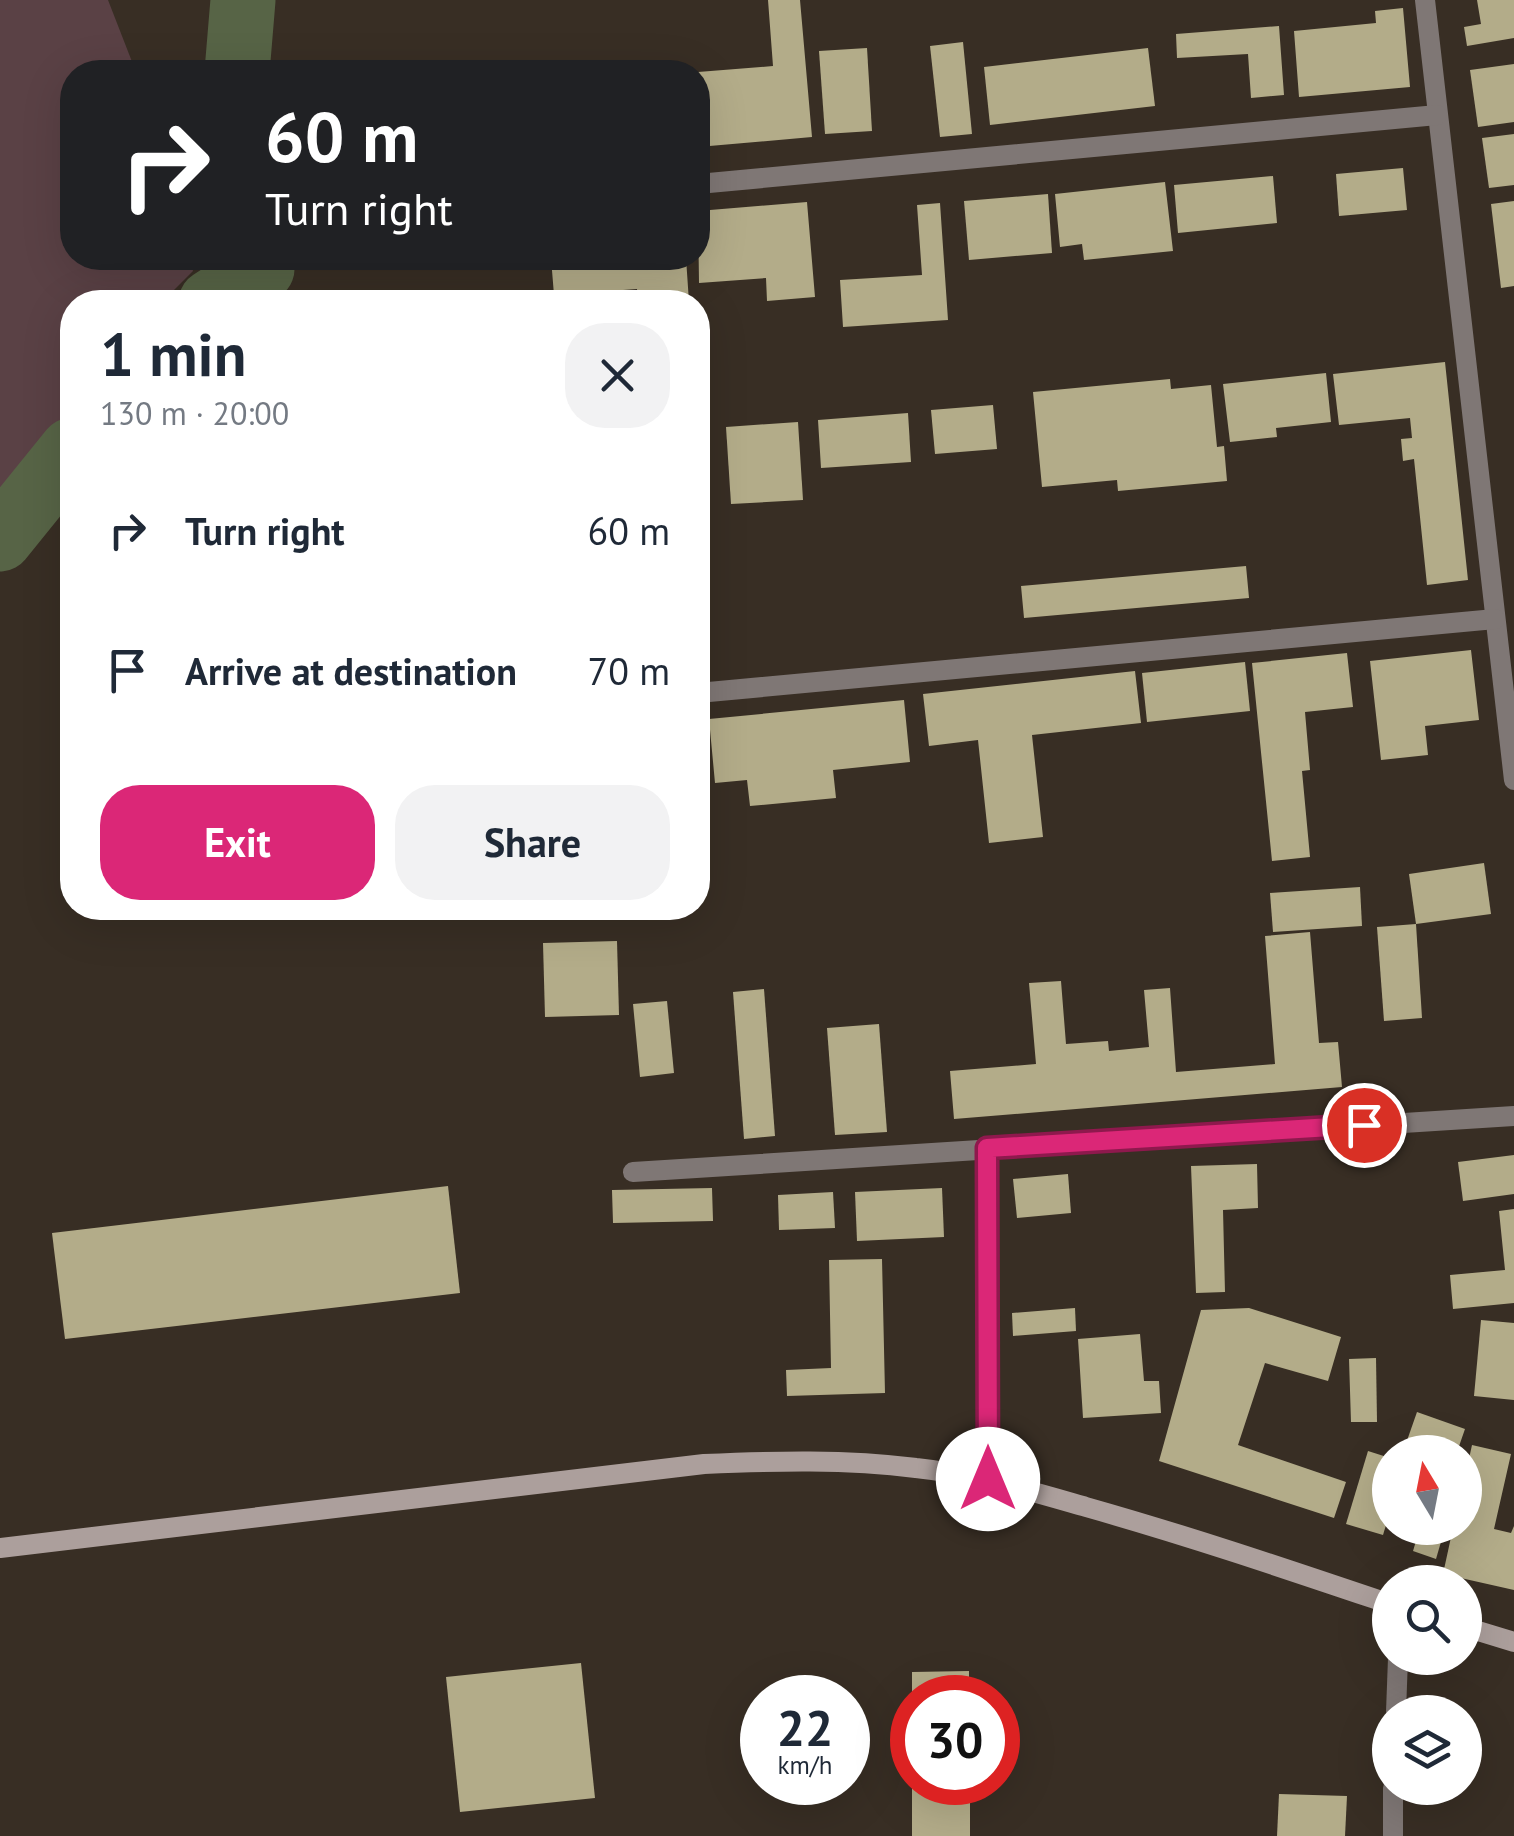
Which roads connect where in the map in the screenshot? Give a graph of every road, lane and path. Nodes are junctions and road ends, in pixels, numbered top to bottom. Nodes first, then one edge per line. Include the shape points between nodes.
1 (1425, 0) edge
2 (1437, 115) junction
3 (710, 183) edge
4 (1495, 618) junction
5 (710, 692) edge
6 (1514, 780) edge
7 (1514, 1116) edge
8 (987, 1148) junction
9 (633, 1172) dead end
10 (988, 1479) junction
11 (0, 1548) edge
12 (1372, 1598) edge
13 (1482, 1632) edge
14 (1514, 1642) edge
15 (1393, 1805) edge
16 (1393, 1836) edge

1 - 2 street
2 - 3 street
2 - 4 street
4 - 5 street
4 - 6 street
7 - 8 street
8 - 9 street
8 - 10 street
10 - 11 main road via 845,1462 704,1464
10 - 12 main road via 1189,1536
13 - 14 main road
15 - 16 street

